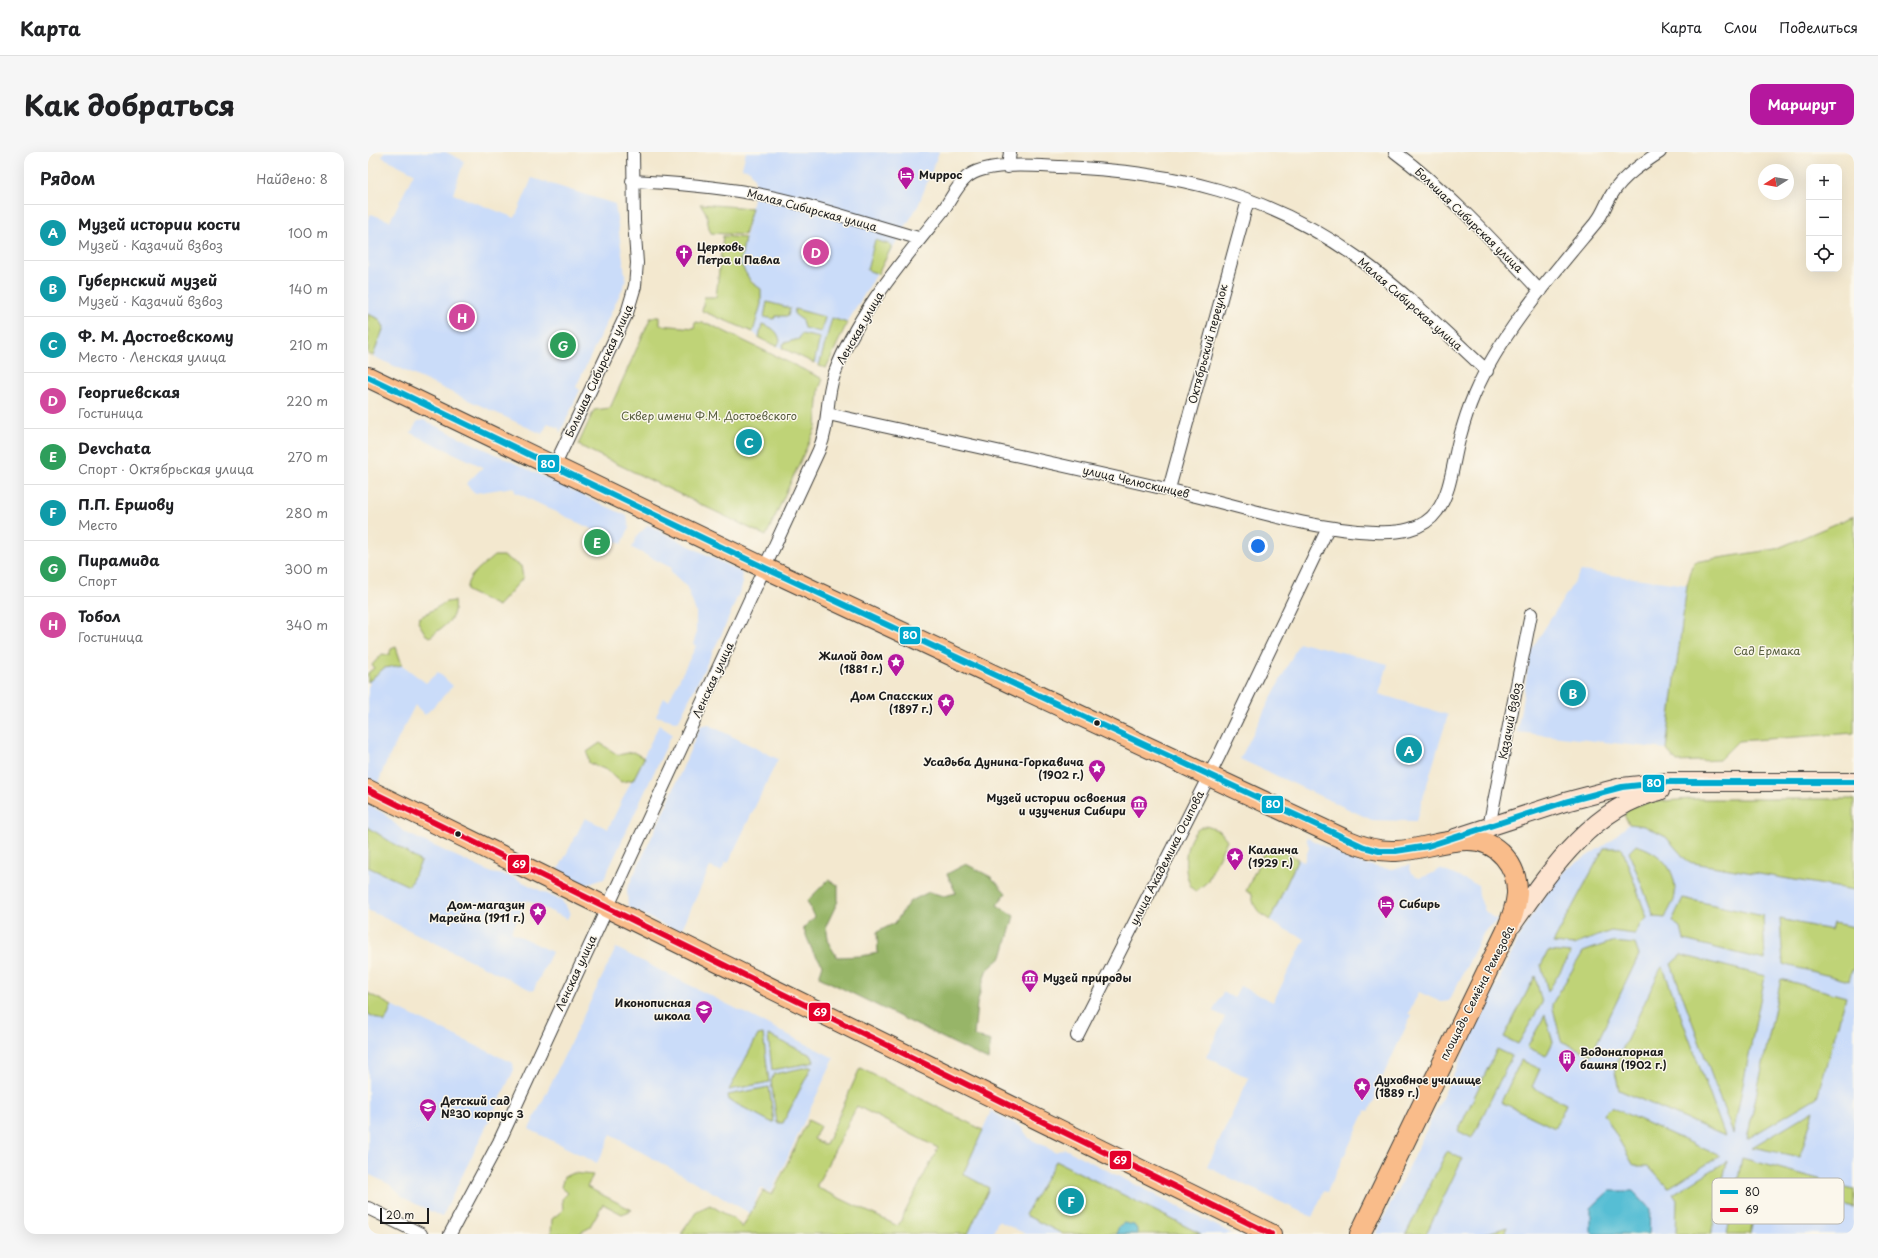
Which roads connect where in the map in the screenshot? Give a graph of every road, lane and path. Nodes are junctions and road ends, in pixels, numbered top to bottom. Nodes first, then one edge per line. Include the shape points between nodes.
1 (633, 152) edge
2 (1010, 152) edge
3 (1395, 152) edge
4 (1660, 152) edge
5 (1008, 167) junction
6 (632, 181) junction
7 (1248, 200) junction
8 (918, 238) junction
9 (1540, 291) junction
10 (1487, 371) junction
11 (368, 377) edge
12 (828, 414) junction
13 (554, 467) junction
14 (1169, 489) junction
15 (1328, 528) junction
16 (765, 568) junction
17 (1531, 614) dead end
18 (1209, 777) junction
19 (1718, 781) junction
20 (1854, 782) edge
21 (368, 790) edge
22 (1490, 827) junction
23 (1441, 843) junction
24 (607, 907) junction
25 (1506, 932) junction
26 (1077, 1036) dead end
27 (368, 1208) edge
28 (421, 1234) edge
29 (450, 1234) edge
30 (1271, 1234) edge
31 (1360, 1234) edge

1 - 6 street, Большая Сибирская улица
2 - 5 street
3 - 9 street, Большая Сибирская улица via 1475,224
4 - 9 street via 1618,186 1604,213
5 - 7 street, Малая Сибирская улица via 1085,168 1155,175 1212,187
5 - 8 street, Ленская улица via 980,170 965,178 946,206
6 - 8 street, Малая Сибирская улица via 693,184 752,193
6 - 13 street, Большая Сибирская улица via 636,286 628,313
7 - 10 street, Малая Сибирская улица via 1286,215 1320,233 1362,261
7 - 14 street, Октябрьский переулок
8 - 12 street, Ленская улица via 865,315 840,361 830,387
9 - 10 street
10 - 15 street, улица Челюскинцев via 1466,414 1445,495 1438,510 1425,523 1414,529 1402,531 1376,532
11 - 13 main road
12 - 14 street, улица Челюскинцев
12 - 16 street, Ленская улица via 825,437
13 - 16 main road
14 - 15 street, улица Челюскинцев
15 - 18 street, улица Академика Осипова
16 - 18 main road
16 - 24 street, Ленская улица
17 - 22 street, Казачий взвоз
18 - 23 main road via 1364,847 1396,851
18 - 26 street, улица Академика Осипова
19 - 20 main road
19 - 22 main road via 1668,782 1616,788
19 - 25 main road, площадь Семёна Ремезова via 1654,792 1635,798 1612,811 1595,824 1554,867
21 - 24 main road
22 - 23 main road
23 - 25 main road via 1478,841 1498,850 1506,858 1516,881 1517,894 1515,909
24 - 29 street, Ленская улица via 499,1142
24 - 30 main road
25 - 31 main road, площадь Семёна Ремезова
27 - 28 street

